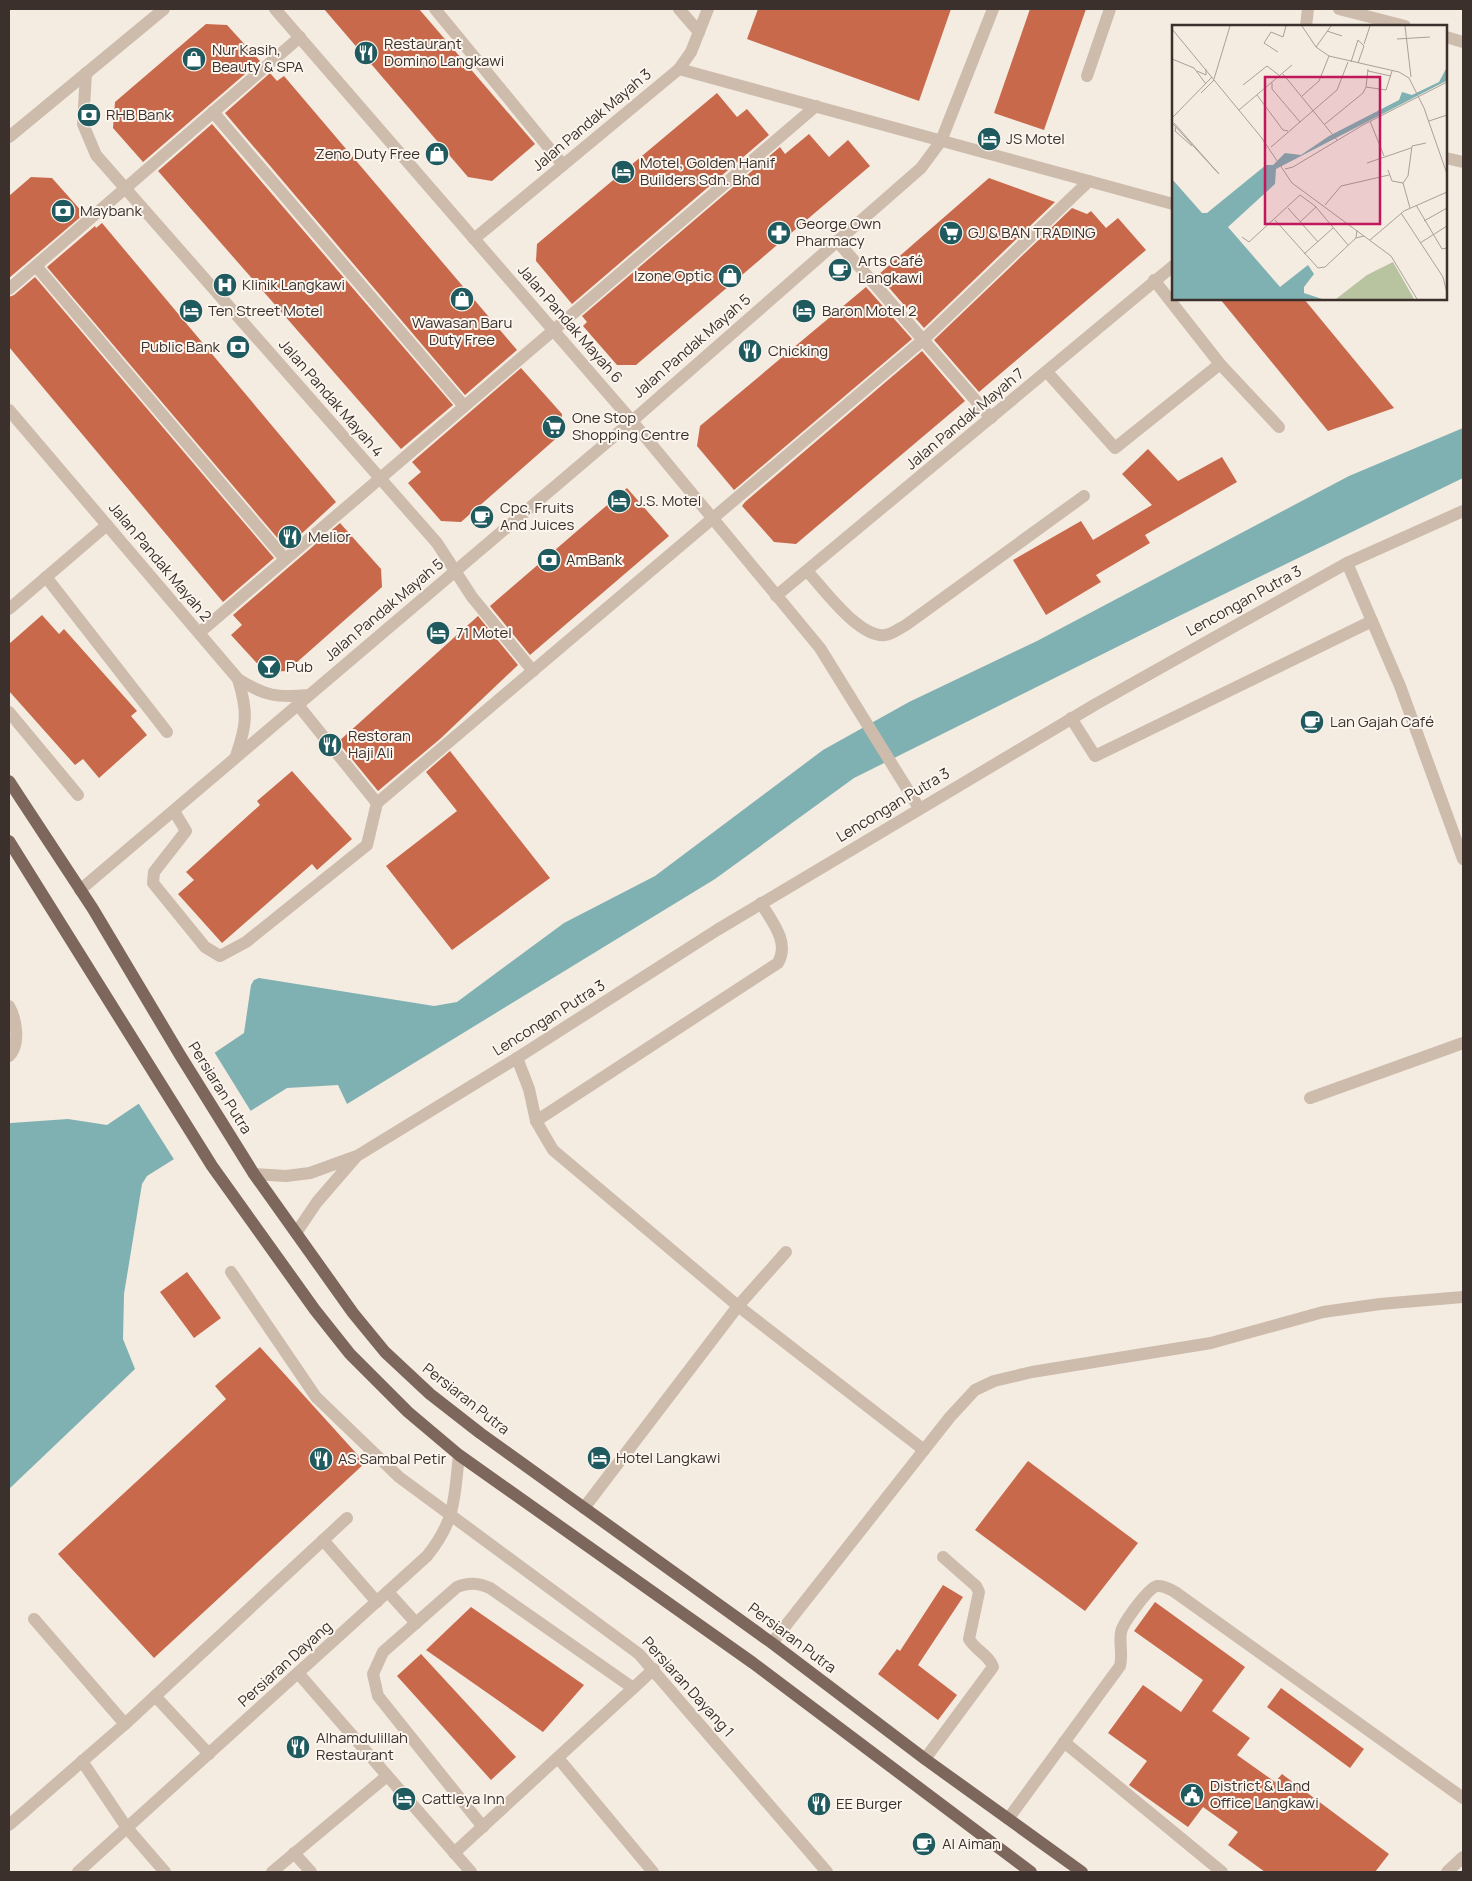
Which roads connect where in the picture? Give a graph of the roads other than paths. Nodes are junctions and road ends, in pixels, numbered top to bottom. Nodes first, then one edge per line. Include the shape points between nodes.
1 (164, 9) edge
2 (275, 9) edge
3 (436, 9) edge
4 (679, 9) edge
5 (708, 9) edge
6 (993, 9) edge
7 (1110, 9) edge
8 (1308, 9) edge
9 (1339, 9) edge
10 (1306, 25) edge
11 (1400, 25) edge
12 (699, 32) junction
13 (300, 37) junction
14 (1447, 37) edge
15 (1463, 42) edge
16 (679, 69) junction
17 (86, 73) junction
18 (1086, 76) dead end
19 (816, 106) junction
20 (212, 112) junction
21 (9, 137) edge
22 (941, 141) junction
23 (1447, 158) edge
24 (1463, 162) edge
25 (563, 165) junction
26 (1089, 181) junction
27 (125, 188) junction
28 (1172, 204) edge
29 (474, 239) junction
30 (837, 241) junction
31 (36, 266) junction
32 (1172, 267) edge
33 (1154, 280) junction
34 (9, 289) edge
35 (554, 330) junction
36 (923, 340) junction
37 (1220, 364) junction
38 (1047, 372) junction
39 (464, 406) junction
40 (9, 410) edge
41 (991, 418) junction
42 (632, 421) junction
43 (1279, 427) dead end
44 (380, 479) junction
45 (1084, 496) dead end
46 (1463, 510) edge
47 (713, 519) junction
48 (107, 525) junction
49 (286, 559) junction
50 (1347, 563) junction
51 (455, 571) junction
52 (807, 572) junction
53 (46, 577) junction
54 (776, 596) junction
55 (9, 609) edge
56 (1372, 621) junction
57 (199, 633) junction
58 (533, 671) junction
59 (238, 679) junction
60 (309, 695) junction
61 (298, 705) junction
62 (9, 712) edge
63 (1070, 718) junction
64 (167, 732) dead end
65 (235, 759) junction
66 (9, 781) edge
67 (78, 795) dead end
68 (377, 803) junction
69 (919, 808) junction
70 (174, 811) junction
71 (9, 841) edge
72 (1463, 858) edge
73 (80, 890) junction
74 (761, 903) junction
75 (9, 1006) edge
76 (1463, 1043) edge
77 (9, 1056) edge
78 (517, 1058) junction
79 (1310, 1098) dead end
80 (536, 1122) junction
81 (357, 1156) junction
82 (254, 1174) junction
83 (296, 1233) junction
84 (786, 1252) dead end
85 (231, 1272) dead end
86 (1463, 1297) edge
87 (738, 1306) junction
88 (924, 1450) junction
89 (459, 1455) junction
90 (584, 1508) junction
91 (452, 1514) junction
92 (347, 1518) dead end
93 (323, 1540) junction
94 (943, 1557) dead end
95 (388, 1592) junction
96 (377, 1602) junction
97 (34, 1619) dead end
98 (416, 1623) junction
99 (772, 1643) junction
100 (654, 1670) junction
101 (298, 1673) junction
102 (633, 1688) junction
103 (155, 1696) junction
104 (125, 1724) junction
105 (1064, 1742) junction
106 (209, 1754) junction
107 (558, 1758) junction
108 (925, 1759) junction
109 (82, 1762) junction
110 (387, 1776) junction
111 (1463, 1798) edge
112 (1008, 1819) junction
113 (9, 1825) edge
114 (483, 1827) junction
115 (127, 1828) junction
116 (454, 1853) junction
117 (294, 1854) junction
118 (1463, 1857) edge
119 (78, 1872) edge
120 (164, 1872) edge
121 (272, 1872) edge
122 (311, 1872) edge
123 (471, 1872) edge
124 (653, 1872) edge
125 (827, 1872) edge
126 (1031, 1872) edge
127 (1082, 1872) edge
128 (1222, 1872) edge
129 (1447, 1872) edge

1 - 17 street
2 - 13 street, Jalan Pandak Mayah 6
3 - 25 street
4 - 12 street
5 - 12 street, Jalan Pandak Mayah 3
6 - 22 street, Jalan Pandak Mayah 5
7 - 18 street
8 - 10 street
9 - 11 street
12 - 16 street, Jalan Pandak Mayah 3
13 - 20 street
13 - 29 street, Jalan Pandak Mayah 6
14 - 15 street
16 - 19 street
16 - 25 street, Jalan Pandak Mayah 3
17 - 21 street
17 - 27 street, Jalan Pandak Mayah 4 via 83,124 87,138 96,155
19 - 22 street
19 - 35 street
20 - 27 street
20 - 39 street
22 - 26 street
22 - 30 street, Jalan Pandak Mayah 5 via 921,168
23 - 24 street
25 - 29 street, Jalan Pandak Mayah 3
26 - 28 street
26 - 36 street
27 - 31 street
27 - 44 street, Jalan Pandak Mayah 4
29 - 35 street, Jalan Pandak Mayah 6
30 - 36 street
30 - 42 street, Jalan Pandak Mayah 5
31 - 34 street
31 - 49 street
32 - 33 street, Jalan Pandak Mayah 7
33 - 37 street
33 - 38 street, Jalan Pandak Mayah 7
35 - 39 street
35 - 42 street, Jalan Pandak Mayah 6
36 - 41 street
36 - 47 street
37 - 38 street via 1115,448
37 - 43 street
38 - 41 street, Jalan Pandak Mayah 7
39 - 44 street
40 - 48 street, Jalan Pandak Mayah 2
41 - 52 street, Jalan Pandak Mayah 7
42 - 47 street, Jalan Pandak Mayah 6
42 - 51 street, Jalan Pandak Mayah 5
44 - 49 street
44 - 51 street, Jalan Pandak Mayah 4 via 437,543
45 - 52 street via 906,625 885,635 870,633 851,618
46 - 50 street, Lencongan Putra 3
47 - 54 street, Jalan Pandak Mayah 6
47 - 58 street
48 - 53 street
48 - 57 street, Jalan Pandak Mayah 2
49 - 57 street
50 - 56 street
50 - 63 street, Lencongan Putra 3
51 - 58 street, Jalan Pandak Mayah 4 via 472,597
51 - 60 street, Jalan Pandak Mayah 5
52 - 54 street, Jalan Pandak Mayah 7
53 - 55 street
53 - 64 street
54 - 69 street, Jalan Pandak Mayah 6 via 820,648
56 - 63 street via 1095,756
56 - 72 street via 1400,686
57 - 59 street, Jalan Pandak Mayah 2
58 - 68 street
59 - 60 street, Jalan Pandak Mayah 2 via 259,692 280,698
59 - 65 street via 245,704 245,729
60 - 61 street, Jalan Pandak Mayah 5
61 - 65 street, Jalan Pandak Mayah 5
61 - 68 street
62 - 67 street
63 - 69 street, Lencongan Putra 3
65 - 70 street, Jalan Pandak Mayah 5
66 - 73 main road, Persiaran Putra
68 - 70 street via 367,845 246,942 220,956 205,947 153,882 154,872 186,831
69 - 74 street, Lencongan Putra 3
70 - 73 street, Jalan Pandak Mayah 5
71 - 89 main road via 212,1166 315,1310 350,1354 408,1412
73 - 82 main road, Persiaran Putra
74 - 78 street, Lencongan Putra 3
74 - 80 street via 782,938 784,954 778,963
75 - 77 street via 14,1014 16,1039
76 - 79 street
78 - 80 street
78 - 81 street, Lencongan Putra 3
80 - 87 street via 553,1150
81 - 82 street via 310,1173 286,1176
81 - 83 street
82 - 83 main road, Persiaran Putra
83 - 90 main road, Persiaran Putra via 384,1352 444,1406
84 - 87 street
85 - 91 street, Persiaran Dayang 1 via 316,1397 399,1477
86 - 88 street via 1323,1312 1211,1343 994,1381 975,1390
87 - 88 street
87 - 90 street
88 - 99 street
89 - 91 street, Persiaran Dayang
89 - 126 main road via 753,1663
90 - 99 main road, Persiaran Putra
91 - 95 street, Persiaran Dayang via 441,1539
91 - 100 street, Persiaran Dayang 1 via 639,1654
92 - 93 street
93 - 96 street
93 - 103 street
94 - 108 street via 976,1586 978,1592 969,1639 993,1667
95 - 96 street, Persiaran Dayang
95 - 98 street
96 - 101 street, Persiaran Dayang
97 - 104 street
98 - 102 street via 457,1587 481,1584
98 - 114 street via 383,1652 373,1674 374,1686 378,1696
99 - 108 main road, Persiaran Putra
100 - 102 street
100 - 125 street, Persiaran Dayang 1
101 - 106 street, Persiaran Dayang
101 - 110 street
102 - 107 street
103 - 104 street
103 - 106 street
104 - 109 street
105 - 111 street via 1120,1666 1122,1629 1148,1591 1164,1586
105 - 112 street
105 - 128 street
106 - 115 street, Persiaran Dayang
107 - 114 street
107 - 124 street
108 - 112 main road, Persiaran Putra
109 - 113 street
109 - 115 street
110 - 116 street
110 - 117 street
112 - 127 main road, Persiaran Putra
114 - 116 street
115 - 119 street, Persiaran Dayang
115 - 120 street
116 - 123 street
117 - 121 street
117 - 122 street
118 - 129 street

